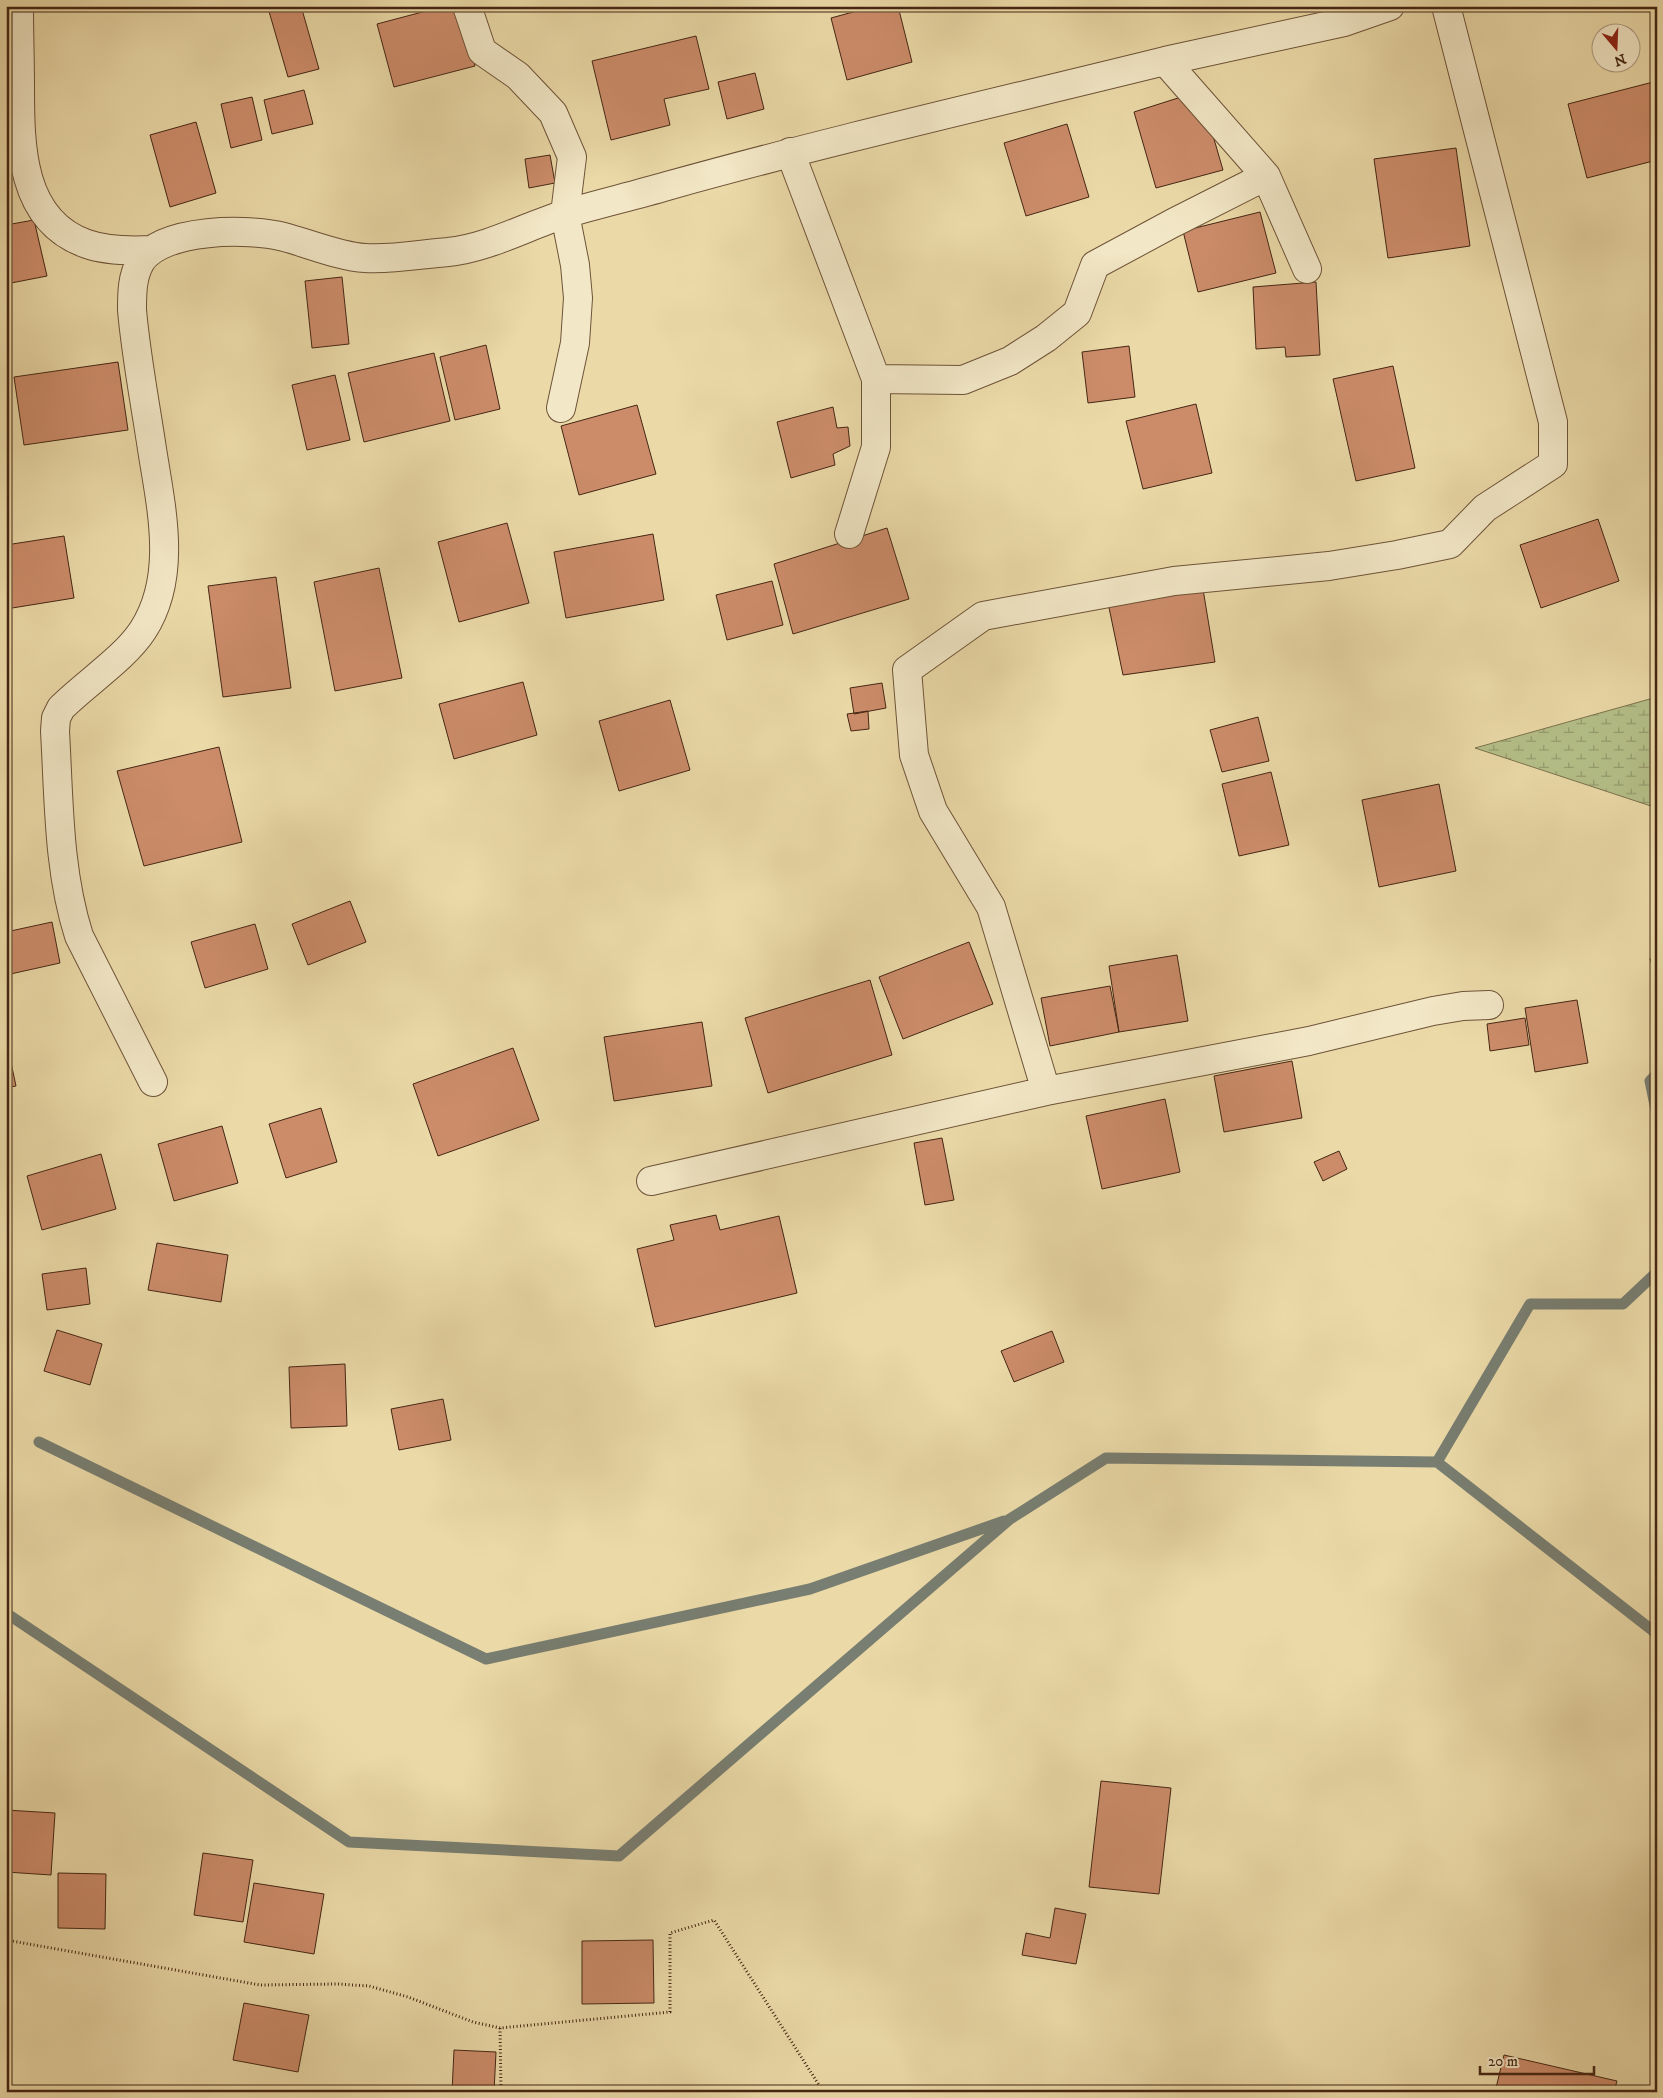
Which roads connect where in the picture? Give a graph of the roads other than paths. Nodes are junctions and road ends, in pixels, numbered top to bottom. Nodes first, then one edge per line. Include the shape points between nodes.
1 (20, 6) edge
2 (466, 6) edge
3 (1390, 6) edge
4 (1446, 6) edge
5 (1165, 61) junction
6 (790, 152) junction
7 (1266, 176) junction
8 (565, 214) junction
9 (151, 250) junction
10 (1307, 269) dead end
11 (876, 379) junction
12 (561, 408) dead end
13 (849, 534) dead end
14 (1489, 1005) dead end
15 (153, 1082) dead end
16 (1046, 1090) junction
17 (651, 1181) dead end

1 - 9 street via 20,140 28,183 38,202 60,229 87,244 128,251
2 - 8 street via 482,51 518,76 553,113 572,157
3 - 5 street via 1344,22
4 - 16 street via 1553,422 1553,464 1485,508 1450,544 1329,566 1174,581 983,616 907,670 914,755 933,811 991,907
5 - 6 street
5 - 7 street
6 - 8 street
6 - 11 street
7 - 10 street
7 - 11 street via 1096,265 1077,313 1010,361 963,380
8 - 9 street via 464,250 363,259 283,237 238,232 186,237
8 - 12 street via 578,298 575,343
9 - 15 street via 135,275 132,310 162,517 163,572 158,602 132,645 61,708 55,731 64,879 72,913 79,936
11 - 13 street via 876,447
14 - 16 street via 1441,1010 1309,1041
16 - 17 street

